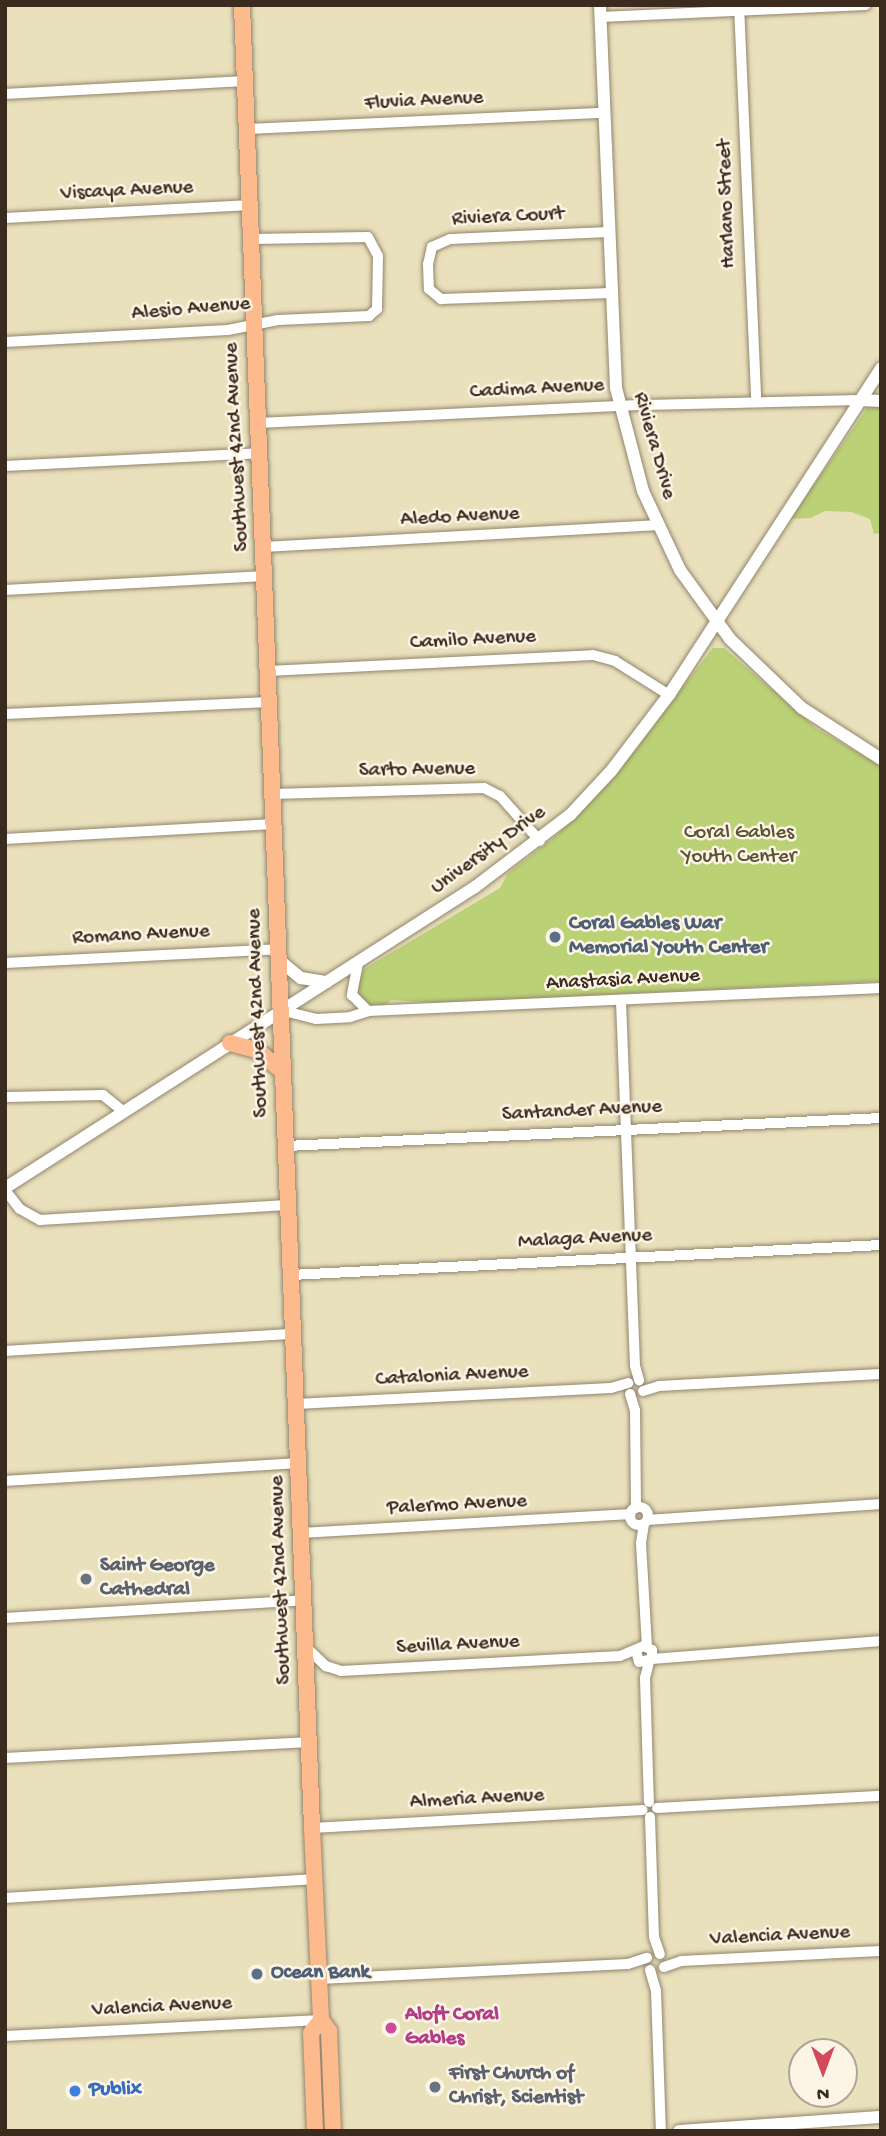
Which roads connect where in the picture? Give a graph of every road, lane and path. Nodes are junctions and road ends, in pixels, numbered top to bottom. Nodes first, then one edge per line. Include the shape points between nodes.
1 (242, 5) edge
2 (866, 5) edge
3 (739, 8) edge
4 (600, 11) edge
5 (245, 82) junction
6 (5, 94) edge
7 (604, 113) junction
8 (247, 130) junction
9 (251, 205) junction
10 (5, 218) edge
11 (608, 232) junction
12 (252, 239) junction
13 (611, 293) junction
14 (254, 325) junction
15 (5, 341) edge
16 (881, 368) edge
17 (860, 400) junction
18 (755, 401) junction
19 (881, 401) edge
20 (619, 406) junction
21 (258, 423) junction
22 (259, 453) junction
23 (5, 466) edge
24 (657, 526) junction
25 (264, 547) junction
26 (265, 576) junction
27 (5, 590) edge
28 (715, 622) junction
29 (268, 671) junction
30 (669, 695) junction
31 (270, 702) junction
32 (5, 714) edge
33 (881, 759) edge
34 (273, 794) junction
35 (274, 824) junction
36 (5, 839) edge
37 (540, 841) junction
38 (278, 954) junction
39 (5, 963) edge
40 (358, 963) junction
41 (327, 982) junction
42 (881, 988) edge
43 (621, 1001) junction
44 (280, 1010) junction
45 (368, 1011) junction
46 (230, 1043) junction
47 (282, 1072) junction
48 (5, 1097) edge
49 (123, 1111) junction
50 (881, 1118) edge
51 (628, 1128) junction
52 (286, 1146) junction
53 (5, 1189) edge
54 (287, 1205) junction
55 (881, 1245) edge
56 (631, 1257) junction
57 (290, 1275) junction
58 (293, 1334) junction
59 (5, 1351) edge
60 (881, 1374) edge
61 (635, 1387) junction
62 (296, 1404) junction
63 (298, 1463) junction
64 (5, 1480) edge
65 (881, 1504) edge
66 (639, 1516) junction
67 (301, 1533) junction
68 (304, 1600) junction
69 (5, 1618) edge
70 (881, 1642) edge
71 (306, 1647) junction
72 (644, 1655) junction
73 (310, 1742) junction
74 (5, 1758) edge
75 (881, 1796) edge
76 (650, 1809) junction
77 (312, 1828) junction
78 (315, 1879) junction
79 (5, 1898) edge
80 (654, 1937) junction
81 (881, 1951) edge
82 (661, 1955) junction
83 (681, 1961) junction
84 (648, 1963) junction
85 (663, 1969) junction
86 (319, 1979) junction
87 (656, 1989) junction
88 (321, 2020) junction
89 (5, 2036) edge
90 (881, 2117) edge
91 (315, 2131) edge
92 (332, 2131) edge
93 (661, 2131) edge
94 (679, 2131) edge

1 - 5 main road, Southwest 42nd Avenue
2 - 3 street
3 - 4 street
3 - 18 street, Harlano Street
4 - 7 street, Riviera Drive
5 - 6 street
5 - 8 main road, Southwest 42nd Avenue
7 - 8 street, Fluvia Avenue
7 - 11 street, Riviera Drive
8 - 9 main road, Southwest 42nd Avenue
9 - 10 street, Viscaya Avenue
9 - 12 main road, Southwest 42nd Avenue
11 - 13 street, Riviera Drive
11 - 13 street, Riviera Court via 442,241 429,250 429,289 441,299
12 - 14 main road, Southwest 42nd Avenue
12 - 14 street, Alesio Avenue via 360,235 371,239 379,269 377,309 362,317
13 - 20 street, Riviera Drive
14 - 15 street, Alesio Avenue
14 - 21 main road, Southwest 42nd Avenue
16 - 17 street, University Drive
17 - 18 street, Cadima Avenue
17 - 19 street
17 - 28 street, University Drive
18 - 20 street, Cadima Avenue
20 - 21 street, Cadima Avenue
20 - 24 street, Riviera Drive via 634,466
21 - 22 main road, Southwest 42nd Avenue
22 - 23 street
22 - 25 main road, Southwest 42nd Avenue
24 - 25 street, Aledo Avenue
24 - 28 street, Riviera Drive
25 - 26 main road, Southwest 42nd Avenue
26 - 27 street
26 - 29 main road, Southwest 42nd Avenue
28 - 30 street, University Drive
28 - 33 street, Riviera Drive via 802,708
29 - 30 street, Camilo Avenue via 593,655 615,661
29 - 31 main road, Southwest 42nd Avenue
30 - 37 street, University Drive via 611,771
31 - 32 street
31 - 34 main road, Southwest 42nd Avenue
34 - 35 main road, Southwest 42nd Avenue
34 - 37 street, Sarto Avenue via 477,787 500,796
35 - 36 street
35 - 38 main road, Southwest 42nd Avenue
37 - 40 street, University Drive
38 - 39 street, Romano Avenue
38 - 41 street via 301,978
38 - 44 main road, Southwest 42nd Avenue
40 - 41 street, University Drive
40 - 45 street via 352,995
41 - 44 street, University Drive
42 - 43 street, Anastasia Avenue
43 - 45 street, Anastasia Avenue
43 - 51 street
44 - 45 street, Anastasia Avenue via 316,1019 359,1017
44 - 46 street, University Drive
44 - 47 main road, Southwest 42nd Avenue
46 - 47 main road via 257,1050
46 - 49 street, University Drive
47 - 52 main road, Southwest 42nd Avenue
48 - 49 street via 103,1095
49 - 53 street, University Drive
50 - 51 street, Santander Avenue
51 - 52 street, Santander Avenue
51 - 56 street
52 - 54 main road, Southwest 42nd Avenue
53 - 54 street via 20,1209 40,1220
54 - 57 main road, Southwest 42nd Avenue
55 - 56 street, Malaga Avenue
56 - 57 street, Malaga Avenue
56 - 61 street
57 - 58 main road, Southwest 42nd Avenue
58 - 59 street
58 - 62 main road, Southwest 42nd Avenue
60 - 61 street, Catalonia Avenue
61 - 62 street, Catalonia Avenue
61 - 66 street
62 - 63 main road, Southwest 42nd Avenue
63 - 64 street
63 - 67 main road, Southwest 42nd Avenue
65 - 66 street, Palermo Avenue
66 - 67 street, Palermo Avenue
66 - 72 street
67 - 68 main road, Southwest 42nd Avenue
68 - 69 street
68 - 71 main road, Southwest 42nd Avenue
70 - 72 street
71 - 72 street, Sevilla Avenue via 331,1669 360,1670
71 - 73 main road, Southwest 42nd Avenue
72 - 76 street
73 - 74 street
73 - 77 main road, Southwest 42nd Avenue
75 - 76 street, Almeria Avenue
76 - 77 street, Almeria Avenue
76 - 80 street
77 - 78 main road, Southwest 42nd Avenue
78 - 79 street
78 - 86 main road, Southwest 42nd Avenue
80 - 82 street
80 - 84 street
81 - 83 street, Valencia Avenue
82 - 83 street, Valencia Avenue
82 - 84 street, Valencia Avenue
82 - 85 street
83 - 85 street, Valencia Avenue
84 - 85 street, Valencia Avenue
84 - 86 street, Valencia Avenue
84 - 87 street
85 - 87 street
86 - 88 main road, Southwest 42nd Avenue
87 - 93 street
88 - 89 street, Valencia Avenue
88 - 91 main road, Southwest 42nd Avenue via 312,2033
88 - 92 main road, Southwest 42nd Avenue via 329,2031
90 - 94 street

